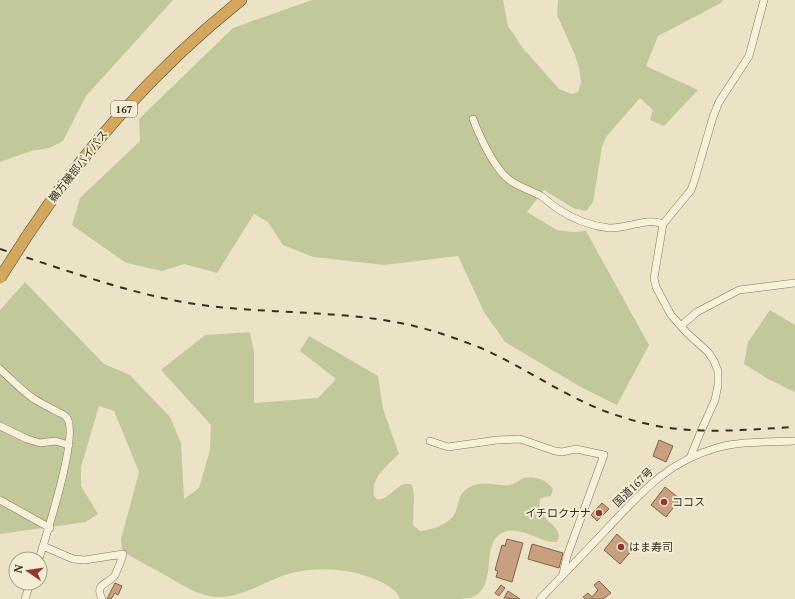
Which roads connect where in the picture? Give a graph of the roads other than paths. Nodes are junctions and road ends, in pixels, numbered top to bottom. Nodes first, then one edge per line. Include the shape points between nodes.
1 (241, 0) edge
2 (764, 0) edge
3 (473, 119) dead end
4 (663, 224) junction
5 (0, 278) edge
6 (795, 283) edge
7 (681, 326) junction
8 (0, 369) edge
9 (0, 426) edge
10 (430, 441) dead end
11 (795, 441) edge
12 (69, 445) junction
13 (690, 458) junction
14 (0, 500) edge
15 (50, 528) junction
16 (43, 546) junction
17 (41, 551) edge
18 (563, 575) junction
19 (102, 599) edge
20 (540, 599) edge

1 - 5 highway, 鵜方磯部バイパス / 167, bridge via 178,54 119,115 43,212
2 - 4 street via 748,56 719,102 691,190
3 - 4 street via 501,172 510,181 542,197 559,210 578,220 609,228 653,221
4 - 7 street via 654,283 662,301
6 - 7 street via 739,290 697,312
7 - 13 street via 712,357 718,379 715,400
8 - 12 street via 15,385 34,399 66,417 70,422
9 - 12 street via 40,443 55,441
10 - 18 street via 448,447 520,439 555,451 576,449 604,455 567,556
11 - 13 street, 国道167号 via 729,446
12 - 15 street
13 - 18 street, 国道167号 via 669,469 649,485
14 - 15 street
15 - 16 street
16 - 17 street
16 - 19 street via 73,559 85,560 123,554 114,576 99,588 98,592
18 - 20 street, 国道167号

